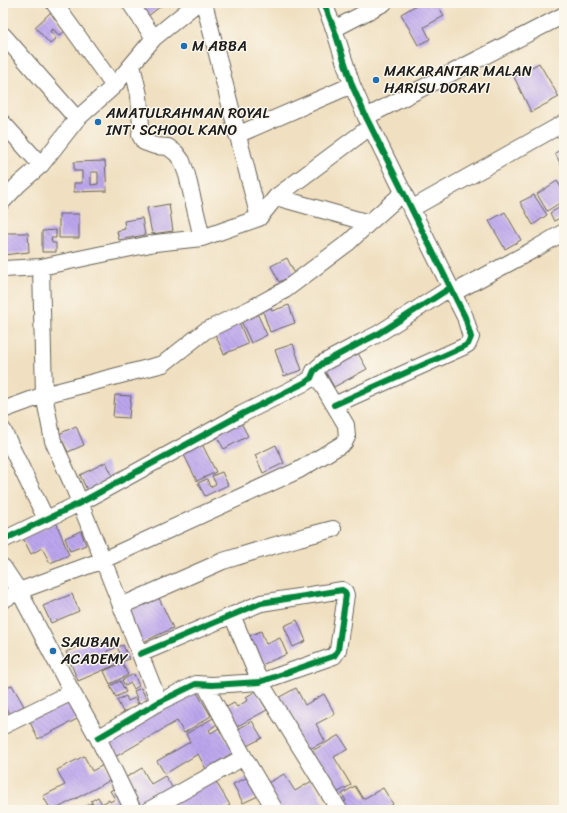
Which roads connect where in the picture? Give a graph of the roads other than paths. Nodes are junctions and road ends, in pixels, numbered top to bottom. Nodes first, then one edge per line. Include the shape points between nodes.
1 (54, 3) edge
2 (130, 3) edge
3 (197, 3) edge
4 (204, 3) edge
5 (324, 3) edge
6 (384, 3) edge
7 (564, 14) edge
8 (334, 29) junction
9 (3, 35) edge
10 (154, 38) junction
11 (132, 65) junction
12 (352, 85) junction
13 (114, 86) junction
14 (77, 120) junction
15 (368, 122) junction
16 (3, 123) edge
17 (564, 123) edge
18 (237, 135) junction
19 (41, 165) junction
20 (404, 192) junction
21 (276, 197) junction
22 (3, 201) edge
23 (411, 209) junction
24 (259, 218) junction
25 (369, 222) junction
26 (564, 232) edge
27 (202, 238) junction
28 (41, 267) junction
29 (3, 269) edge
30 (451, 291) junction
31 (314, 371) junction
32 (44, 395) junction
33 (334, 405) junction
34 (3, 410) edge
35 (3, 430) edge
36 (80, 503) junction
37 (46, 519) junction
38 (333, 529) dead end
39 (3, 540) edge
40 (103, 560) junction
41 (3, 567) edge
42 (19, 591) junction
43 (3, 600) edge
44 (121, 606) junction
45 (232, 615) junction
46 (140, 654) junction
47 (260, 682) junction
48 (205, 685) junction
49 (72, 692) junction
50 (159, 702) junction
51 (3, 726) edge
52 (98, 738) junction
53 (244, 757) junction
54 (133, 810) edge
55 (149, 810) edge
56 (275, 810) edge
57 (339, 810) edge

1 - 13 street
2 - 10 street
3 - 10 street
4 - 18 street
5 - 8 street
6 - 8 street
7 - 15 street
8 - 12 street
9 - 14 street
10 - 11 street
11 - 13 street
11 - 27 street via 139,95 140,135 144,142 168,147 182,161
12 - 15 street
12 - 18 street
13 - 14 street
14 - 19 street
15 - 20 street
15 - 21 street
16 - 19 street
17 - 23 street
18 - 24 street
19 - 22 street
20 - 23 street
20 - 25 street
21 - 24 street
21 - 25 street
23 - 30 street
24 - 27 street
25 - 32 street via 349,242 285,290 205,331 164,364
26 - 30 street
27 - 28 street via 155,243
28 - 29 street
28 - 32 street
30 - 31 street via 322,363
30 - 33 street via 465,317 471,337 468,344
31 - 33 street
31 - 36 street via 306,382
32 - 34 street
32 - 36 street via 53,441
33 - 40 street via 346,425 347,437 344,443 299,470
35 - 37 street
36 - 37 street
36 - 40 street
37 - 39 street
38 - 44 street via 223,560
40 - 42 street
40 - 44 street
41 - 42 street
42 - 43 street
42 - 49 street
44 - 46 street
45 - 46 street
45 - 47 street
45 - 47 street via 261,602 342,590 346,594 336,654
46 - 50 street
47 - 48 street
47 - 57 street
48 - 50 street via 196,684
48 - 53 street
49 - 51 street
49 - 52 street
50 - 52 street
52 - 54 street
53 - 55 street
53 - 56 street

